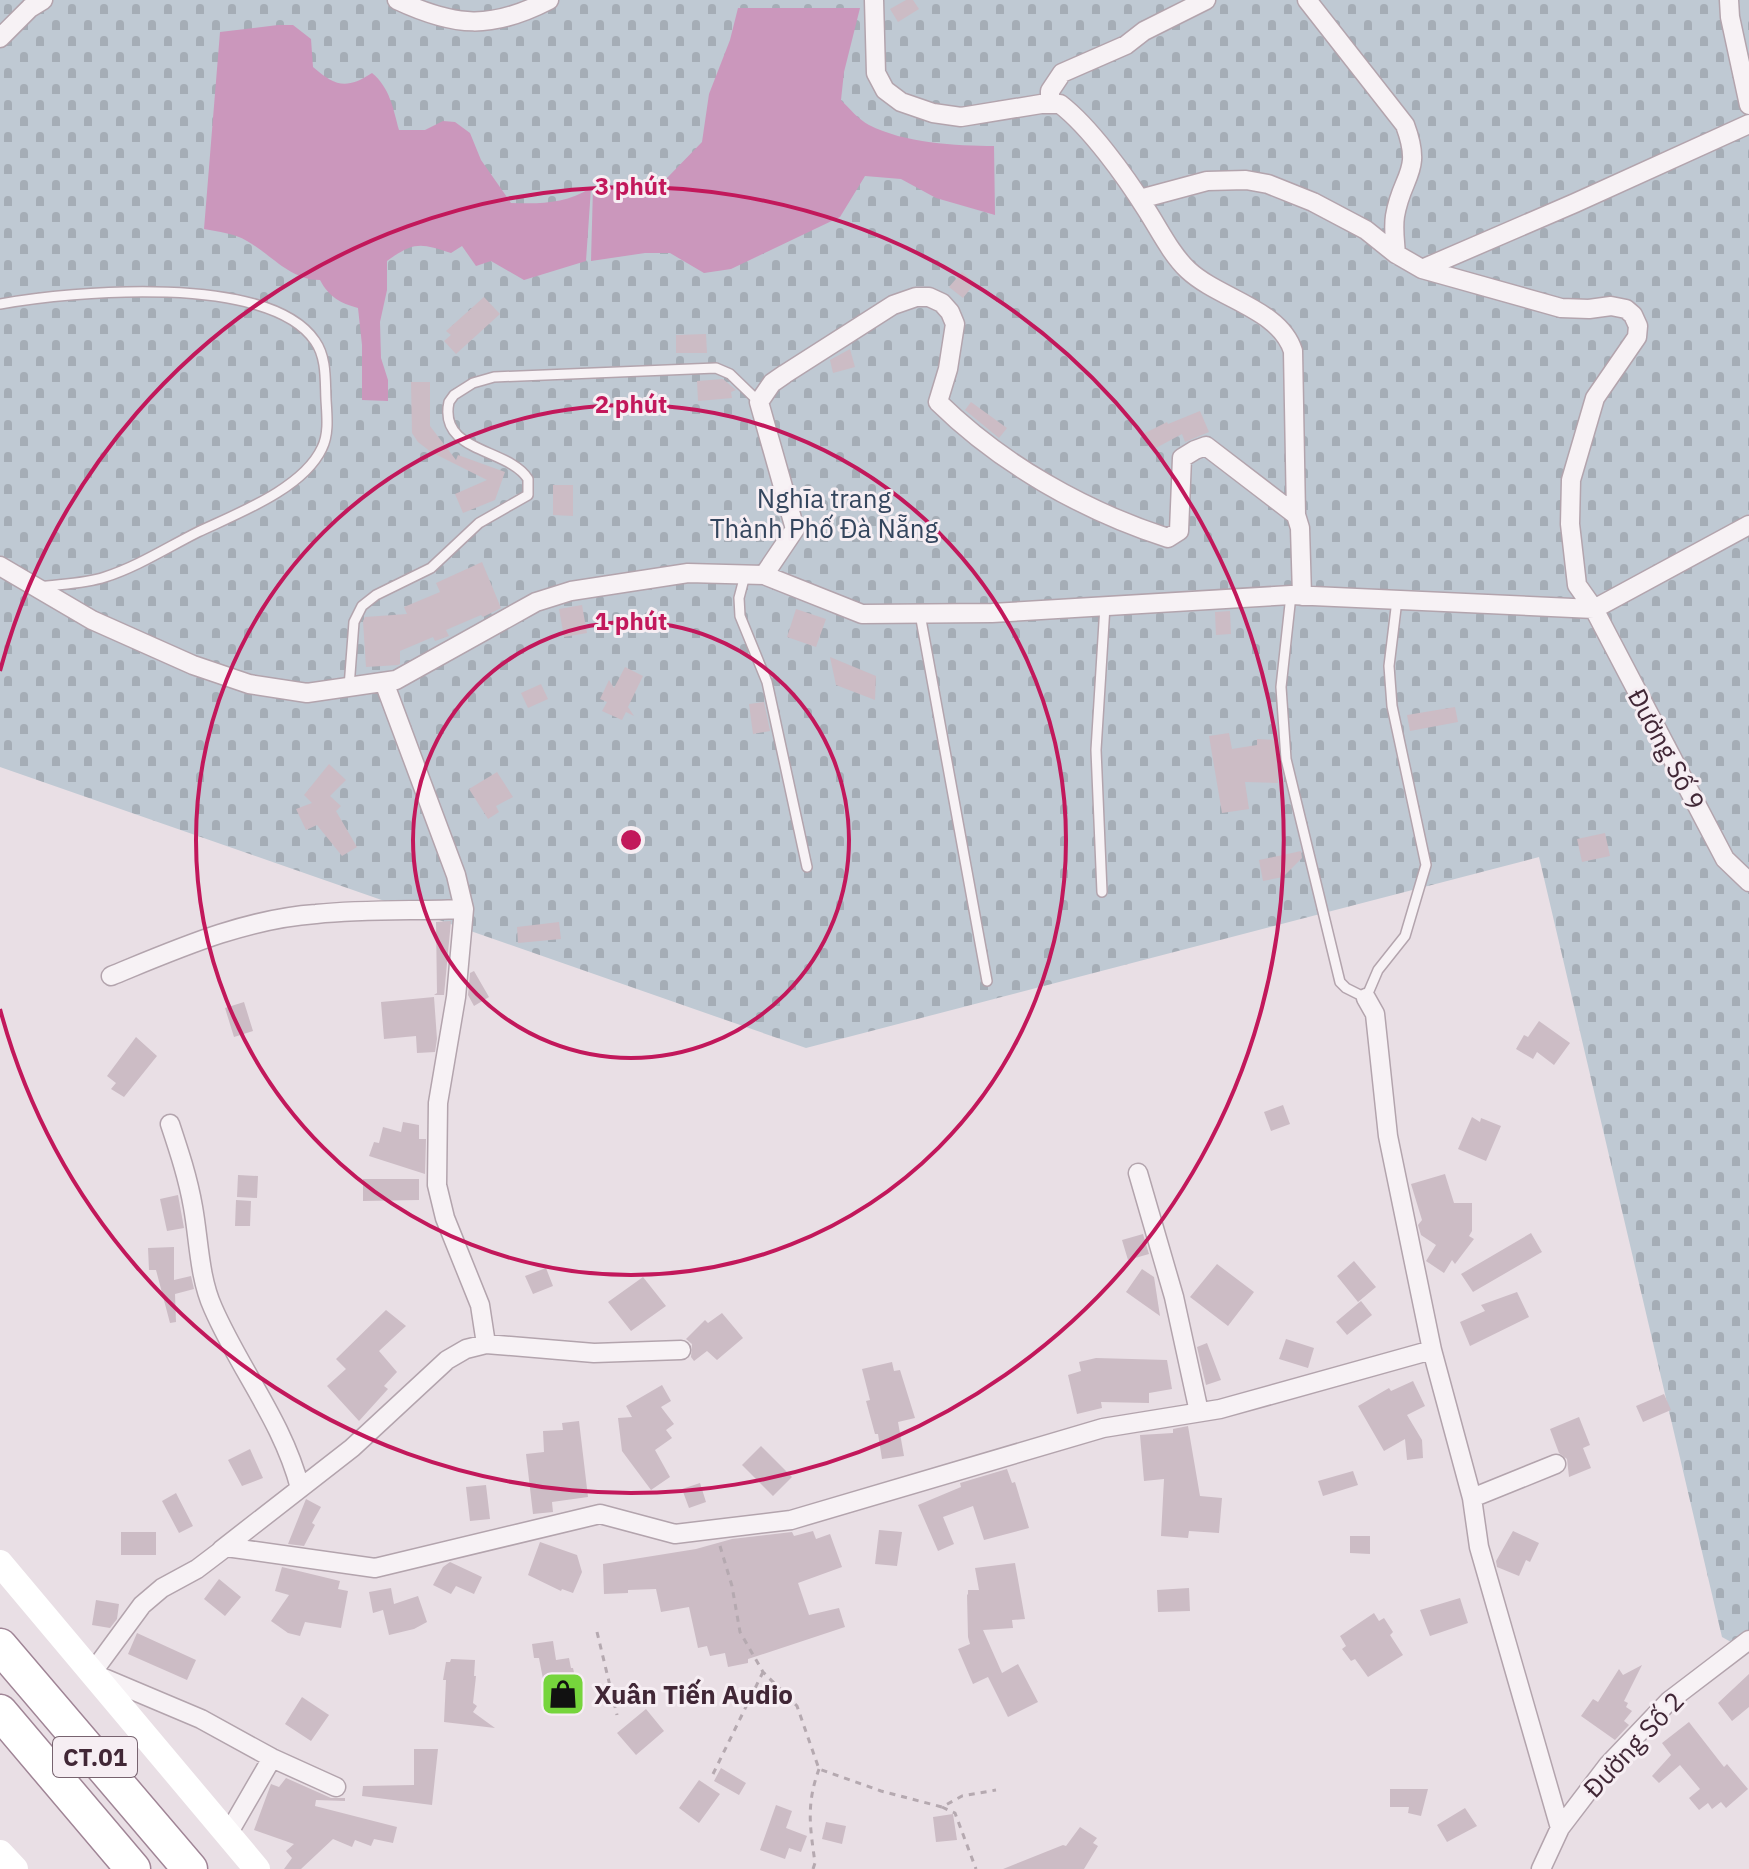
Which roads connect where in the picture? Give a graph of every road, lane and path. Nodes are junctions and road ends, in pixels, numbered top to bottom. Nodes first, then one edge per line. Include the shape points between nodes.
1 (43, 0) edge
2 (397, 0) edge
3 (549, 0) edge
4 (874, 0) edge
5 (1206, 0) edge
6 (1307, 0) edge
7 (1729, 0) edge
8 (0, 38) edge
9 (1050, 104) junction
10 (1749, 105) edge
11 (1749, 124) edge
12 (1140, 199) junction
13 (1396, 254) junction
14 (1422, 269) junction
15 (0, 304) edge
16 (759, 402) junction
17 (1296, 515) junction
18 (1749, 525) edge
19 (0, 566) edge
20 (745, 575) junction
21 (764, 575) junction
22 (36, 587) junction
23 (1297, 596) junction
24 (1397, 600) junction
25 (1105, 606) junction
26 (1594, 609) junction
27 (920, 614) junction
28 (384, 682) junction
29 (349, 687) junction
30 (807, 867) dead end
31 (1749, 882) edge
32 (1102, 892) dead end
33 (464, 909) junction
34 (111, 976) dead end
35 (987, 981) dead end
36 (1366, 998) junction
37 (170, 1124) dead end
38 (1138, 1173) dead end
39 (486, 1344) junction
40 (681, 1350) dead end
41 (1432, 1350) junction
42 (1199, 1412) junction
43 (1556, 1464) dead end
44 (300, 1488) junction
45 (1472, 1498) junction
46 (714, 1528) junction
47 (0, 1563) edge
48 (197, 1569) junction
49 (597, 1632) dead end
50 (1749, 1640) edge
51 (0, 1646) edge
52 (763, 1672) junction
53 (92, 1673) junction
54 (0, 1712) edge
55 (617, 1715) dead end
56 (272, 1758) junction
57 (819, 1769) junction
58 (713, 1774) dead end
59 (336, 1787) dead end
60 (996, 1790) dead end
61 (942, 1807) junction
62 (1560, 1828) junction
63 (228, 1834) junction
64 (0, 1853) edge
65 (15, 1869) edge
66 (133, 1869) edge
67 (190, 1869) edge
68 (257, 1869) edge
69 (813, 1869) edge
70 (976, 1869) edge
71 (1541, 1869) edge

1 - 8 street
2 - 3 street via 460,22 475,22 521,15
4 - 9 street via 876,73 885,90 901,102 961,117
5 - 9 street via 1062,73 1050,91
6 - 13 street via 1410,138 1411,173 1395,215
7 - 10 street
9 - 12 street via 1071,113
11 - 14 street
12 - 13 street via 1207,181 1268,184 1366,230
12 - 17 street via 1184,267 1279,326 1289,339
13 - 14 street
14 - 26 street, Đường Số 9 via 1561,308 1611,306 1633,315 1637,337 1595,398 1571,480 1577,585
15 - 22 lane via 112,292 224,297 270,308 296,323 315,341 324,363 327,428 322,449 291,482 261,502 105,577
16 - 17 street via 772,383 893,305 929,297 942,303 955,324 938,402 968,432 1055,489 1168,538 1179,531 1182,458 1206,446
16 - 21 street via 795,529
16 - 29 lane via 716,368 494,377 463,388 449,402 451,427 476,448 520,469 528,479 528,495 479,523 431,568 362,606 354,622
17 - 23 street
18 - 26 street
19 - 22 street
20 - 21 street
20 - 28 street via 688,573 571,591 536,602
20 - 30 lane via 740,616 767,682
21 - 27 street via 862,614
22 - 29 street via 92,620 249,684 307,693
23 - 24 street
23 - 25 street
23 - 36 lane via 1281,687 1286,759 1340,982
24 - 26 street
24 - 36 lane via 1389,666 1392,706 1426,865 1405,936 1378,970
25 - 27 street
25 - 32 lane via 1096,750
26 - 31 street, Đường Số 9 via 1725,859
27 - 35 lane
28 - 29 street
28 - 33 street
33 - 34 street via 299,916 234,929
33 - 39 street via 438,1103 437,1185 480,1305
36 - 41 street via 1375,1014 1388,1136
37 - 44 street via 193,1204 212,1307 286,1442
38 - 42 street via 1174,1297
39 - 40 street via 594,1353
39 - 44 street via 447,1360
41 - 42 street
41 - 45 street
42 - 46 street via 1103,1428 791,1520
43 - 45 street
44 - 48 street
45 - 62 street via 1479,1547
46 - 48 street via 675,1534 600,1514 375,1568 226,1547
46 - 52 path via 740,1632
47 - 53 main road
48 - 53 street via 142,1605
49 - 55 path
50 - 62 street, Đường Số 2 via 1669,1701 1608,1765
51 - 67 highway, CT.01
52 - 57 path via 797,1706
52 - 58 path
53 - 56 street via 201,1719
53 - 63 main road
54 - 66 highway, CT.01
56 - 59 street
56 - 63 street
57 - 61 path
57 - 69 path via 809,1804
60 - 61 path via 962,1796
61 - 70 path via 955,1813
62 - 71 street, Đường Số 2
63 - 68 main road
64 - 65 main road

